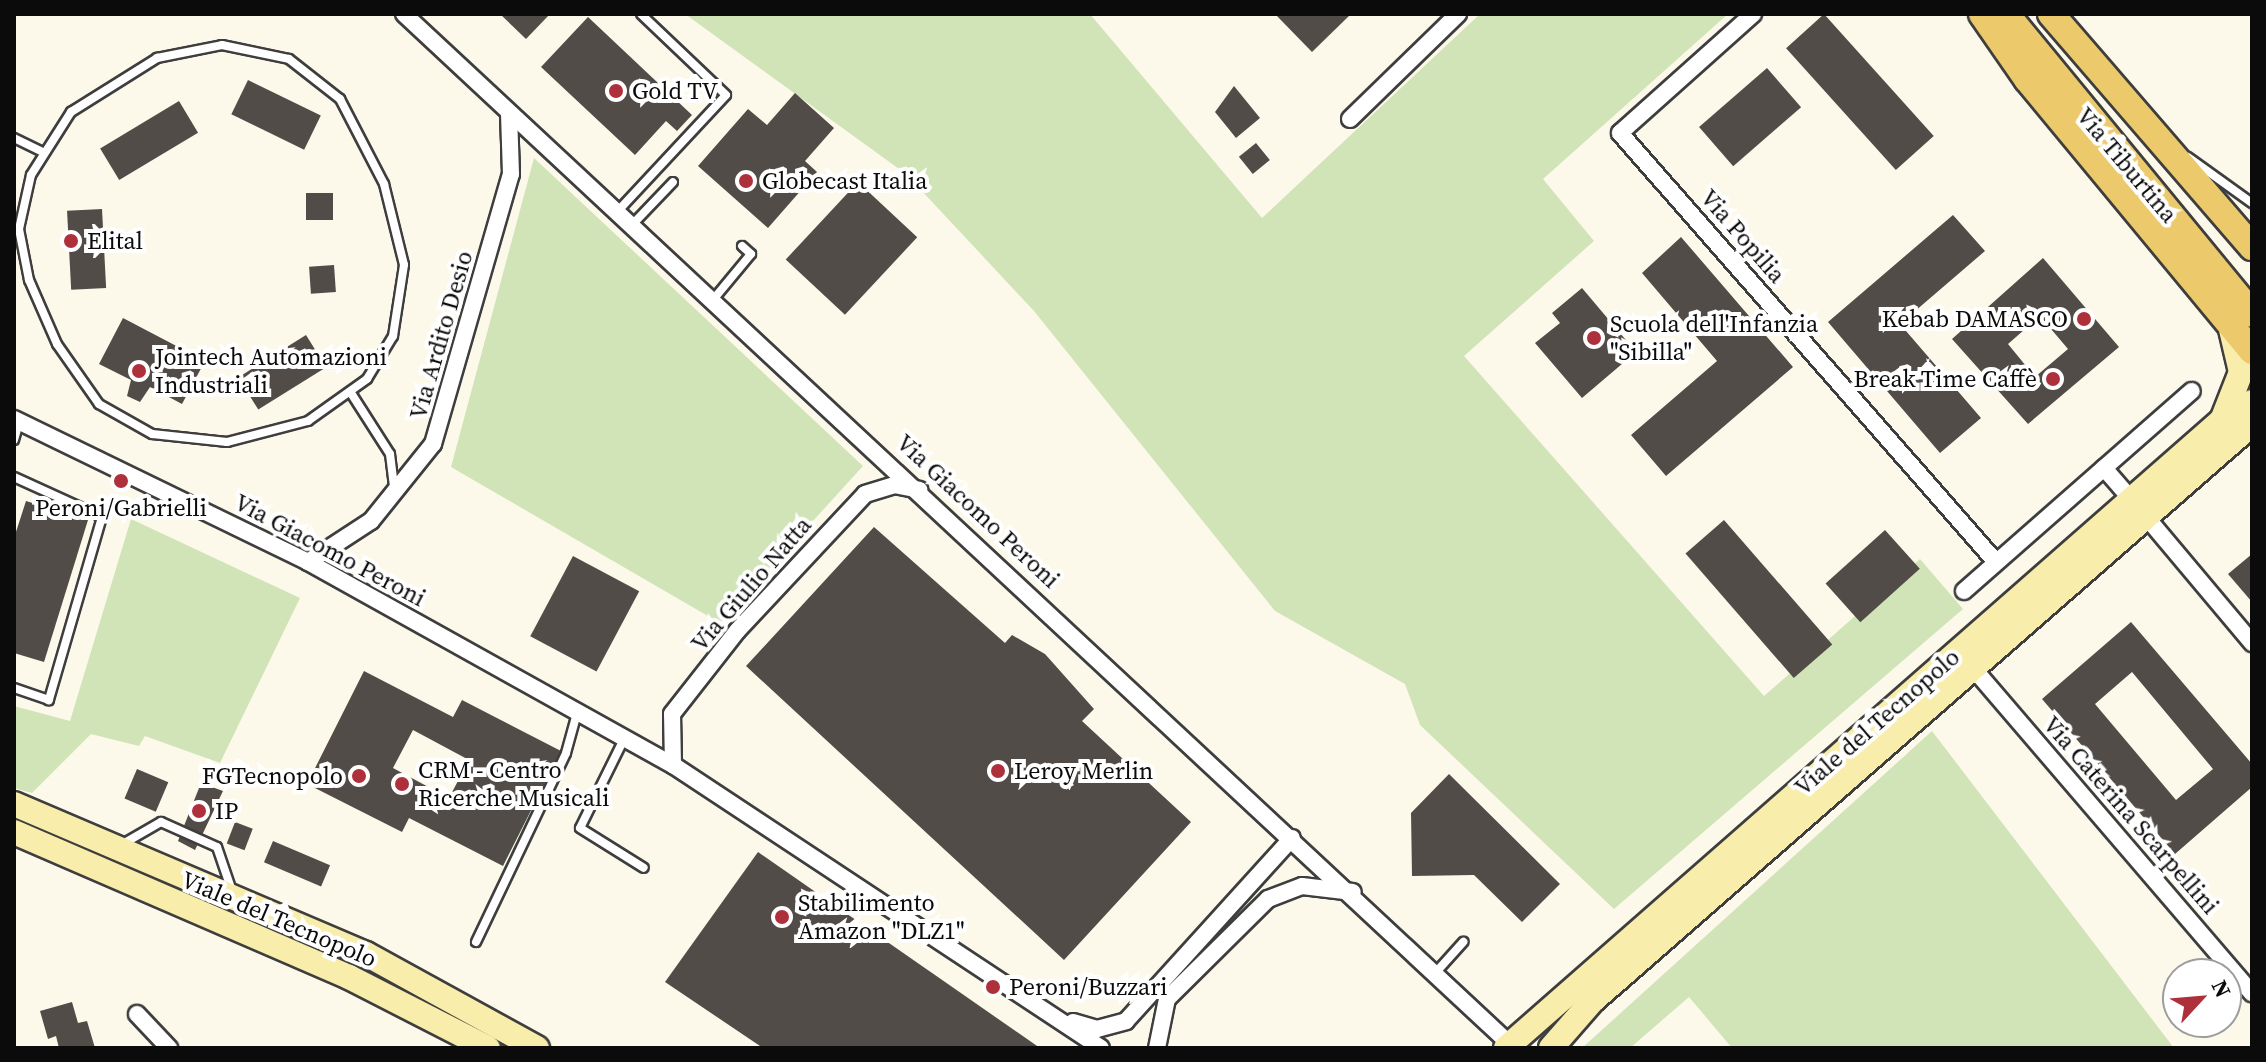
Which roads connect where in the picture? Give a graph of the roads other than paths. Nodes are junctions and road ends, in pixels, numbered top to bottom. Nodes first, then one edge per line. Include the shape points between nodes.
1 (404, 14) edge
2 (641, 14) edge
3 (1458, 14) edge
4 (1753, 14) edge
5 (1982, 14) edge
6 (2006, 14) edge
7 (2051, 14) edge
8 (509, 114) junction
9 (1350, 119) dead end
10 (14, 138) edge
11 (2161, 138) junction
12 (43, 152) junction
13 (673, 182) dead end
14 (2252, 203) edge
15 (615, 215) junction
16 (629, 228) junction
17 (742, 246) dead end
18 (2252, 247) edge
19 (711, 301) junction
20 (2241, 319) edge
21 (2252, 351) edge
22 (2192, 391) dead end
23 (351, 393) junction
24 (2252, 402) edge
25 (17, 420) edge
26 (2222, 420) junction
27 (2248, 431) edge
28 (14, 440) edge
29 (2104, 468) junction
30 (14, 477) edge
31 (922, 490) junction
32 (392, 498) junction
33 (2131, 499) junction
34 (2148, 519) junction
35 (308, 562) junction
36 (1996, 562) junction
37 (1964, 591) dead end
38 (2252, 643) edge
39 (1974, 669) junction
40 (14, 688) edge
41 (578, 712) junction
42 (625, 738) junction
43 (673, 765) junction
44 (14, 804) edge
45 (14, 832) edge
46 (1292, 838) junction
47 (116, 848) junction
48 (644, 868) dead end
49 (1355, 892) junction
50 (235, 899) junction
51 (476, 942) dead end
52 (1463, 942) dead end
53 (1438, 970) junction
54 (2252, 993) edge
55 (137, 1014) dead end
56 (1057, 1018) junction
57 (1510, 1047) edge
58 (169, 1048) edge
59 (488, 1048) edge
60 (537, 1048) edge
61 (1101, 1048) edge
62 (1157, 1048) edge
63 (1551, 1048) edge

1 - 8 street, Via Giacomo Peroni
2 - 15 lane via 726,95
3 - 9 street
4 - 36 street, Via Popilia via 1620,133
5 - 20 main road via 2027,79
6 - 20 main road, Via Tiburtina
7 - 11 main road, Via Tiburtina
8 - 15 street, Via Giacomo Peroni
8 - 32 street, Via Ardito Desio via 511,174 444,417
10 - 12 lane
11 - 14 lane
11 - 18 main road, Via Tiburtina
12 - 23 lane via 20,203 21,255 57,344 99,404 152,434 227,442 282,432
12 - 23 lane via 71,112 99,91 174,53 251,47 289,59 325,83 370,148 404,265 393,336 377,368
13 - 16 lane
15 - 16 street, Via Giacomo Peroni
16 - 19 street, Via Giacomo Peroni
17 - 19 lane via 751,254
19 - 31 street, Via Giacomo Peroni
20 - 21 main road
20 - 26 main road via 2241,372
22 - 29 street
23 - 32 lane via 392,460
24 - 26 main road, Viale del Tecnopolo
25 - 28 lane
25 - 35 street, Via Giacomo Peroni
26 - 33 main road, Viale del Tecnopolo
27 - 34 main road, Viale del Tecnopolo
29 - 33 street
29 - 36 street
30 - 40 lane via 102,517 49,700
31 - 43 street, Via Giulio Natta via 894,485 865,494 737,631 672,714
31 - 46 street, Via Giacomo Peroni
32 - 35 street, Via Ardito Desio
33 - 57 main road, Viale del Tecnopolo
34 - 38 street
34 - 39 main road, Viale del Tecnopolo
35 - 41 street, Via Giacomo Peroni
36 - 37 street
39 - 54 street, Via Caterina Scarpellini
39 - 63 main road, Viale del Tecnopolo via 1592,1001
41 - 42 street, Via Giacomo Peroni
41 - 51 lane via 566,753
42 - 43 street, Via Giacomo Peroni
42 - 48 lane via 580,828
43 - 56 street, Via Giacomo Peroni
44 - 47 main road, Viale del Tecnopolo
45 - 59 main road, Viale del Tecnopolo via 349,977
46 - 49 street, Via Giacomo Peroni
46 - 56 street via 1126,1021 1097,1029
47 - 50 main road, Viale del Tecnopolo
47 - 50 lane via 161,822 217,847
49 - 53 street, Via Giacomo Peroni
49 - 62 street via 1302,886 1268,899 1167,999
50 - 60 main road, Viale del Tecnopolo via 366,954
52 - 53 lane
53 - 57 street, Via Giacomo Peroni
55 - 58 street
56 - 61 street, Via Giacomo Peroni

